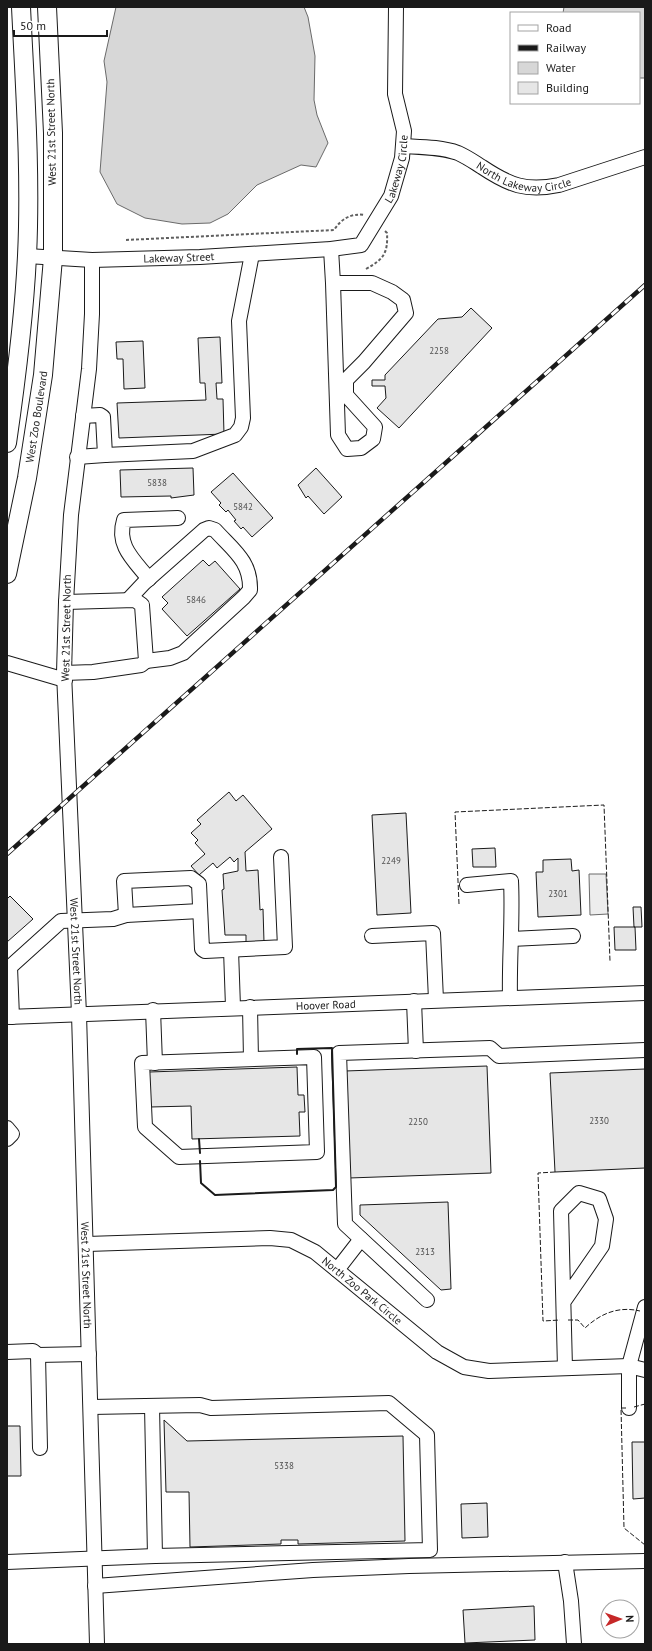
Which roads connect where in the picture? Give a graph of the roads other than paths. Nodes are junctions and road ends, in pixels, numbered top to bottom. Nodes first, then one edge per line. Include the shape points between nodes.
1 (21, 7) edge
2 (47, 7) edge
3 (396, 7) edge
4 (404, 146) junction
5 (645, 158) edge
6 (331, 249) junction
7 (252, 254) junction
8 (27, 256) junction
9 (53, 258) junction
10 (92, 260) junction
11 (333, 283) junction
12 (83, 416) junction
13 (7, 443) edge
14 (105, 455) junction
15 (77, 457) junction
16 (178, 518) dead end
17 (7, 574) edge
18 (149, 579) junction
19 (128, 600) junction
20 (66, 602) junction
21 (146, 661) junction
22 (7, 663) edge
23 (64, 677) junction
24 (281, 857) dead end
25 (467, 885) dead end
26 (200, 912) junction
27 (126, 915) junction
28 (75, 921) junction
29 (372, 936) dead end
30 (573, 936) dead end
31 (511, 939) junction
32 (231, 950) junction
33 (645, 993) edge
34 (510, 998) junction
35 (436, 1000) junction
36 (414, 1001) junction
37 (233, 1007) junction
38 (250, 1007) junction
39 (153, 1010) junction
40 (79, 1014) junction
41 (10, 1017) edge
42 (645, 1050) edge
43 (416, 1051) junction
44 (252, 1059) junction
45 (155, 1063) junction
46 (7, 1128) edge
47 (7, 1139) edge
48 (361, 1239) junction
49 (86, 1244) junction
50 (337, 1270) junction
51 (427, 1300) dead end
52 (564, 1301) junction
53 (645, 1307) edge
54 (7, 1352) edge
55 (89, 1354) junction
56 (38, 1355) junction
57 (629, 1366) junction
58 (566, 1368) junction
59 (645, 1370) edge
60 (152, 1406) junction
61 (91, 1407) junction
62 (629, 1408) dead end
63 (40, 1448) dead end
64 (155, 1556) junction
65 (95, 1560) junction
66 (645, 1561) edge
67 (7, 1562) edge
68 (565, 1562) junction
69 (95, 1586) junction
70 (97, 1644) edge
71 (574, 1644) edge

1 - 8 main road via 28,192
2 - 9 main road, West 21st Street North via 53,133
3 - 4 street, Lakeway Circle via 395,94 404,131
4 - 5 street, North Lakeway Circle via 448,150 468,158 500,180 529,188 559,185
4 - 6 street, Lakeway Circle via 391,196 361,245
6 - 7 street, Lakeway Street
6 - 11 street
7 - 10 street, Lakeway Street
7 - 14 street via 239,321 243,418 235,435 193,450
8 - 9 street, Lakeway Street
8 - 13 main road via 21,333
9 - 10 street, Lakeway Street
9 - 17 main road, West Zoo Boulevard via 42,375 27,478
10 - 12 street, West 21st Street North via 90,345
11 - 11 street via 338,435 348,449 361,448 373,439 375,427 346,395 346,380 406,313 403,300 372,282
12 - 14 street via 100,414 104,417
12 - 15 street, West 21st Street North
14 - 15 street
15 - 20 street, West 21st Street North
16 - 18 street via 124,520 121,540
18 - 19 street
18 - 21 street via 209,528 215,530 247,566 251,579 250,590 183,653 170,658
19 - 20 street
19 - 21 street via 135,600 142,605
20 - 23 street, West 21st Street North
21 - 23 street via 141,665
22 - 23 street
23 - 28 street, West 21st Street North
24 - 32 street via 285,947
25 - 31 street via 511,881
26 - 27 street
26 - 27 street via 199,884 191,878 186,878 124,881
26 - 32 street via 202,949
27 - 28 street via 113,919
28 - 40 street, West 21st Street North
28 - 41 street via 61,921 10,967
29 - 35 street via 433,933
30 - 31 street
31 - 34 street
32 - 37 street
33 - 34 street, Hoover Road
34 - 35 street, Hoover Road
35 - 36 street, Hoover Road
36 - 38 street, Hoover Road
36 - 43 street
37 - 38 street, Hoover Road
37 - 39 street, Hoover Road
38 - 44 street
39 - 40 street, Hoover Road
39 - 45 street
40 - 41 street, Hoover Road
40 - 49 street, West 21st Street North
42 - 43 street via 499,1056 490,1048
43 - 48 street via 339,1054 345,1224
44 - 45 street
44 - 45 street via 314,1057 317,1152 180,1157 145,1127 142,1063
46 - 47 street via 12,1134
48 - 50 street
48 - 51 street
49 - 50 street, North Zoo Park Circle via 270,1238 291,1240 315,1252
49 - 55 street, West 21st Street North
50 - 58 street, North Zoo Park Circle via 437,1352 464,1367 488,1371
52 - 52 street via 561,1211 579,1193 599,1199 606,1219 602,1246
52 - 58 street
53 - 57 street
54 - 56 street via 33,1351
55 - 56 street
55 - 61 street, West 21st Street North
56 - 63 street
57 - 58 street, North Zoo Park Circle
57 - 59 street, North Zoo Park Circle
57 - 62 street
60 - 61 street
60 - 64 street
60 - 64 street via 200,1404 211,1408 389,1404 427,1435 430,1542 430,1550
61 - 65 street, West 21st Street North
64 - 65 street
65 - 67 street
65 - 69 street, West 21st Street North
66 - 68 street
68 - 69 street via 313,1570
68 - 71 street
69 - 70 street, West 21st Street North

